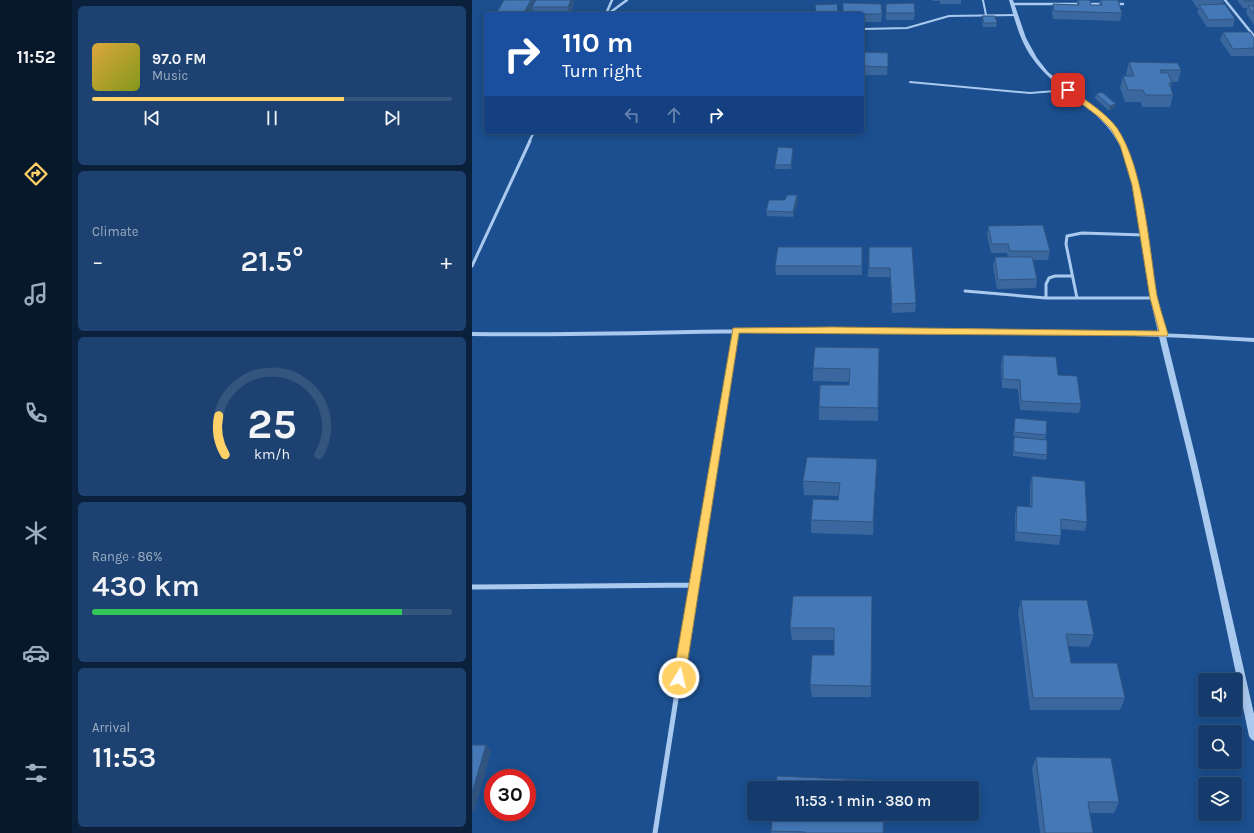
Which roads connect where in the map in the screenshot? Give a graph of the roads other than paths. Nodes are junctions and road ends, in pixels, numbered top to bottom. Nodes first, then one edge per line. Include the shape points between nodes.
1 (612, 0) edge
2 (627, 0) edge
3 (983, 0) edge
4 (1225, 0) edge
5 (1012, 2) edge
6 (1123, 4) dead end
7 (608, 12) edge
8 (610, 12) edge
9 (986, 15) junction
10 (1016, 15) junction
11 (864, 28) edge
12 (1253, 34) edge
13 (910, 82) dead end
14 (1068, 90) junction
15 (533, 134) edge
16 (1144, 235) junction
17 (472, 266) edge
18 (1072, 276) junction
19 (965, 290) dead end
20 (1046, 298) junction
21 (1077, 298) junction
22 (1154, 298) junction
23 (736, 330) junction
24 (472, 334) edge
25 (1164, 334) junction
26 (1254, 340) edge
27 (694, 585) junction
28 (472, 587) edge
29 (1254, 736) edge
30 (655, 833) edge

1 - 7 street
2 - 8 street
3 - 9 lane
4 - 12 street
5 - 6 street
5 - 10 street
9 - 10 lane
9 - 11 lane via 940,17 906,28
10 - 14 street via 1022,36 1036,60
13 - 14 lane via 1030,93
14 - 16 street via 1101,115 1114,128 1123,145 1136,185
15 - 17 street
16 - 18 street via 1069,235 1065,239
16 - 22 street
18 - 20 street via 1049,278 1046,284
18 - 21 street
19 - 20 street
20 - 21 street
21 - 22 street
22 - 25 street
23 - 24 street
23 - 25 street
23 - 27 street
25 - 26 street
25 - 29 street
27 - 28 street
27 - 30 street

